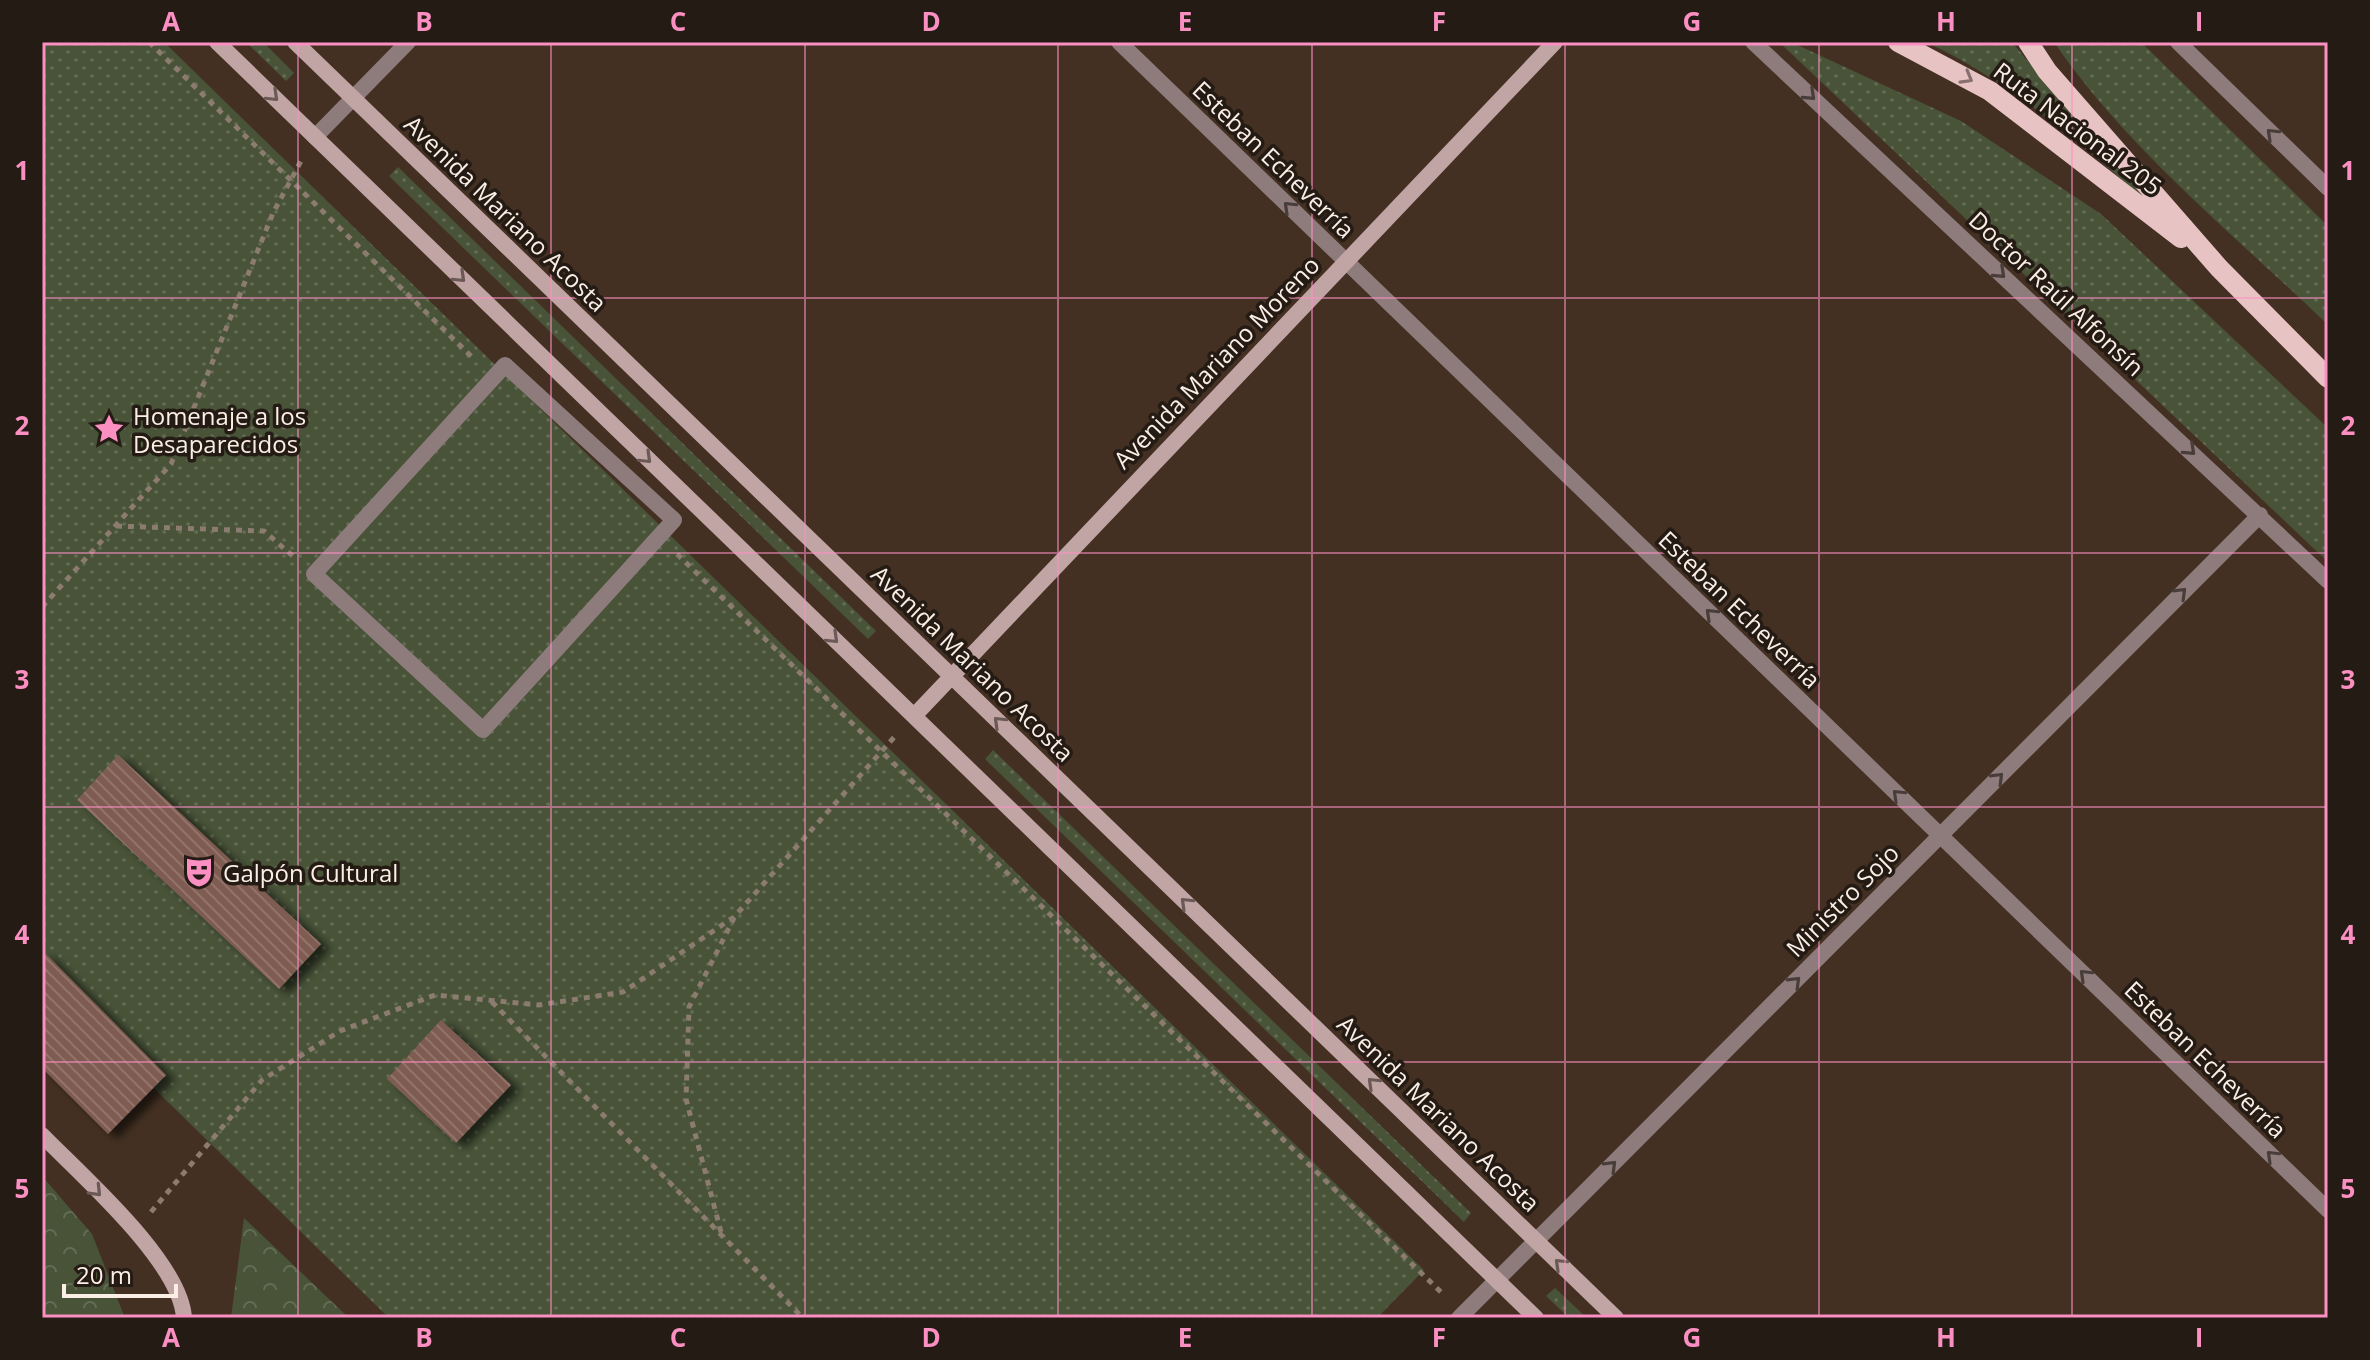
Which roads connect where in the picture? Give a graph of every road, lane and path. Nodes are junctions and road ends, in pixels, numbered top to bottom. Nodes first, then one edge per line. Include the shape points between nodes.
1 (149, 42) edge
2 (217, 42) edge
3 (295, 42) edge
4 (408, 42) edge
5 (1119, 42) edge
6 (1555, 42) edge
7 (1753, 42) edge
8 (1898, 42) edge
9 (2028, 42) edge
10 (2178, 42) edge
11 (353, 98) junction
12 (315, 137) junction
13 (291, 180) junction
14 (2328, 188) edge
15 (1345, 261) junction
16 (2219, 268) junction
17 (493, 378) junction
18 (2328, 378) edge
19 (2260, 515) junction
20 (116, 526) junction
21 (659, 537) junction
22 (314, 574) junction
23 (2328, 581) edge
24 (42, 607) edge
25 (951, 676) junction
26 (914, 716) junction
27 (881, 752) junction
28 (1940, 836) junction
29 (734, 917) junction
30 (491, 1001) junction
31 (42, 1135) edge
32 (2328, 1210) edge
33 (135, 1231) junction
34 (722, 1235) junction
35 (1537, 1241) junction
36 (1497, 1281) junction
37 (1461, 1316) edge
38 (184, 1318) edge
39 (803, 1318) edge
40 (1536, 1318) edge
41 (1616, 1318) edge

1 - 13 path
2 -> 12 main road
3 - 11 main road, Avenida Mariano Acosta
4 - 11 street
15 -> 5 street, Esteban Echeverría
6 - 15 main road, Avenida Mariano Moreno
7 -> 19 street, Doctor Raúl Alfonsín
8 -> 16 main road, Ruta Nacional 205 via 1990,91
9 - 16 main road, Ruta Nacional 205 via 2047,71
14 -> 10 street
11 - 12 street
11 - 25 main road, Avenida Mariano Acosta
12 - 13 path
12 -> 26 main road
13 - 17 path
13 - 20 path via 171,464
15 - 25 main road, Avenida Mariano Moreno
28 -> 15 street, Esteban Echeverría
16 - 18 main road, Ruta Nacional 205
17 - 21 street via 505,365 674,520
17 - 22 street
19 - 23 street, Doctor Raúl Alfonsín
28 -> 19 street, Ministro Sojo
20 - 22 path via 264,531
20 - 24 path
21 - 22 street via 483,730
21 - 27 path
25 - 26 main road, Avenida Mariano Moreno
35 -> 25 main road, Avenida Mariano Acosta
26 - 27 path
26 - 36 main road
27 - 29 path
27 - 37 path
32 -> 28 street, Esteban Echeverría
35 -> 28 street, Ministro Sojo
29 - 30 path via 623,992 539,1005
29 - 34 path via 689,1007 686,1099
30 - 33 path via 435,995 340,1031 262,1080
30 - 34 path
31 -> 33 main road
33 - 38 main road via 183,1302
34 - 39 path
35 - 36 street, Ministro Sojo
41 -> 35 main road, Avenida Mariano Acosta
36 - 37 street, Ministro Sojo
36 - 40 main road

